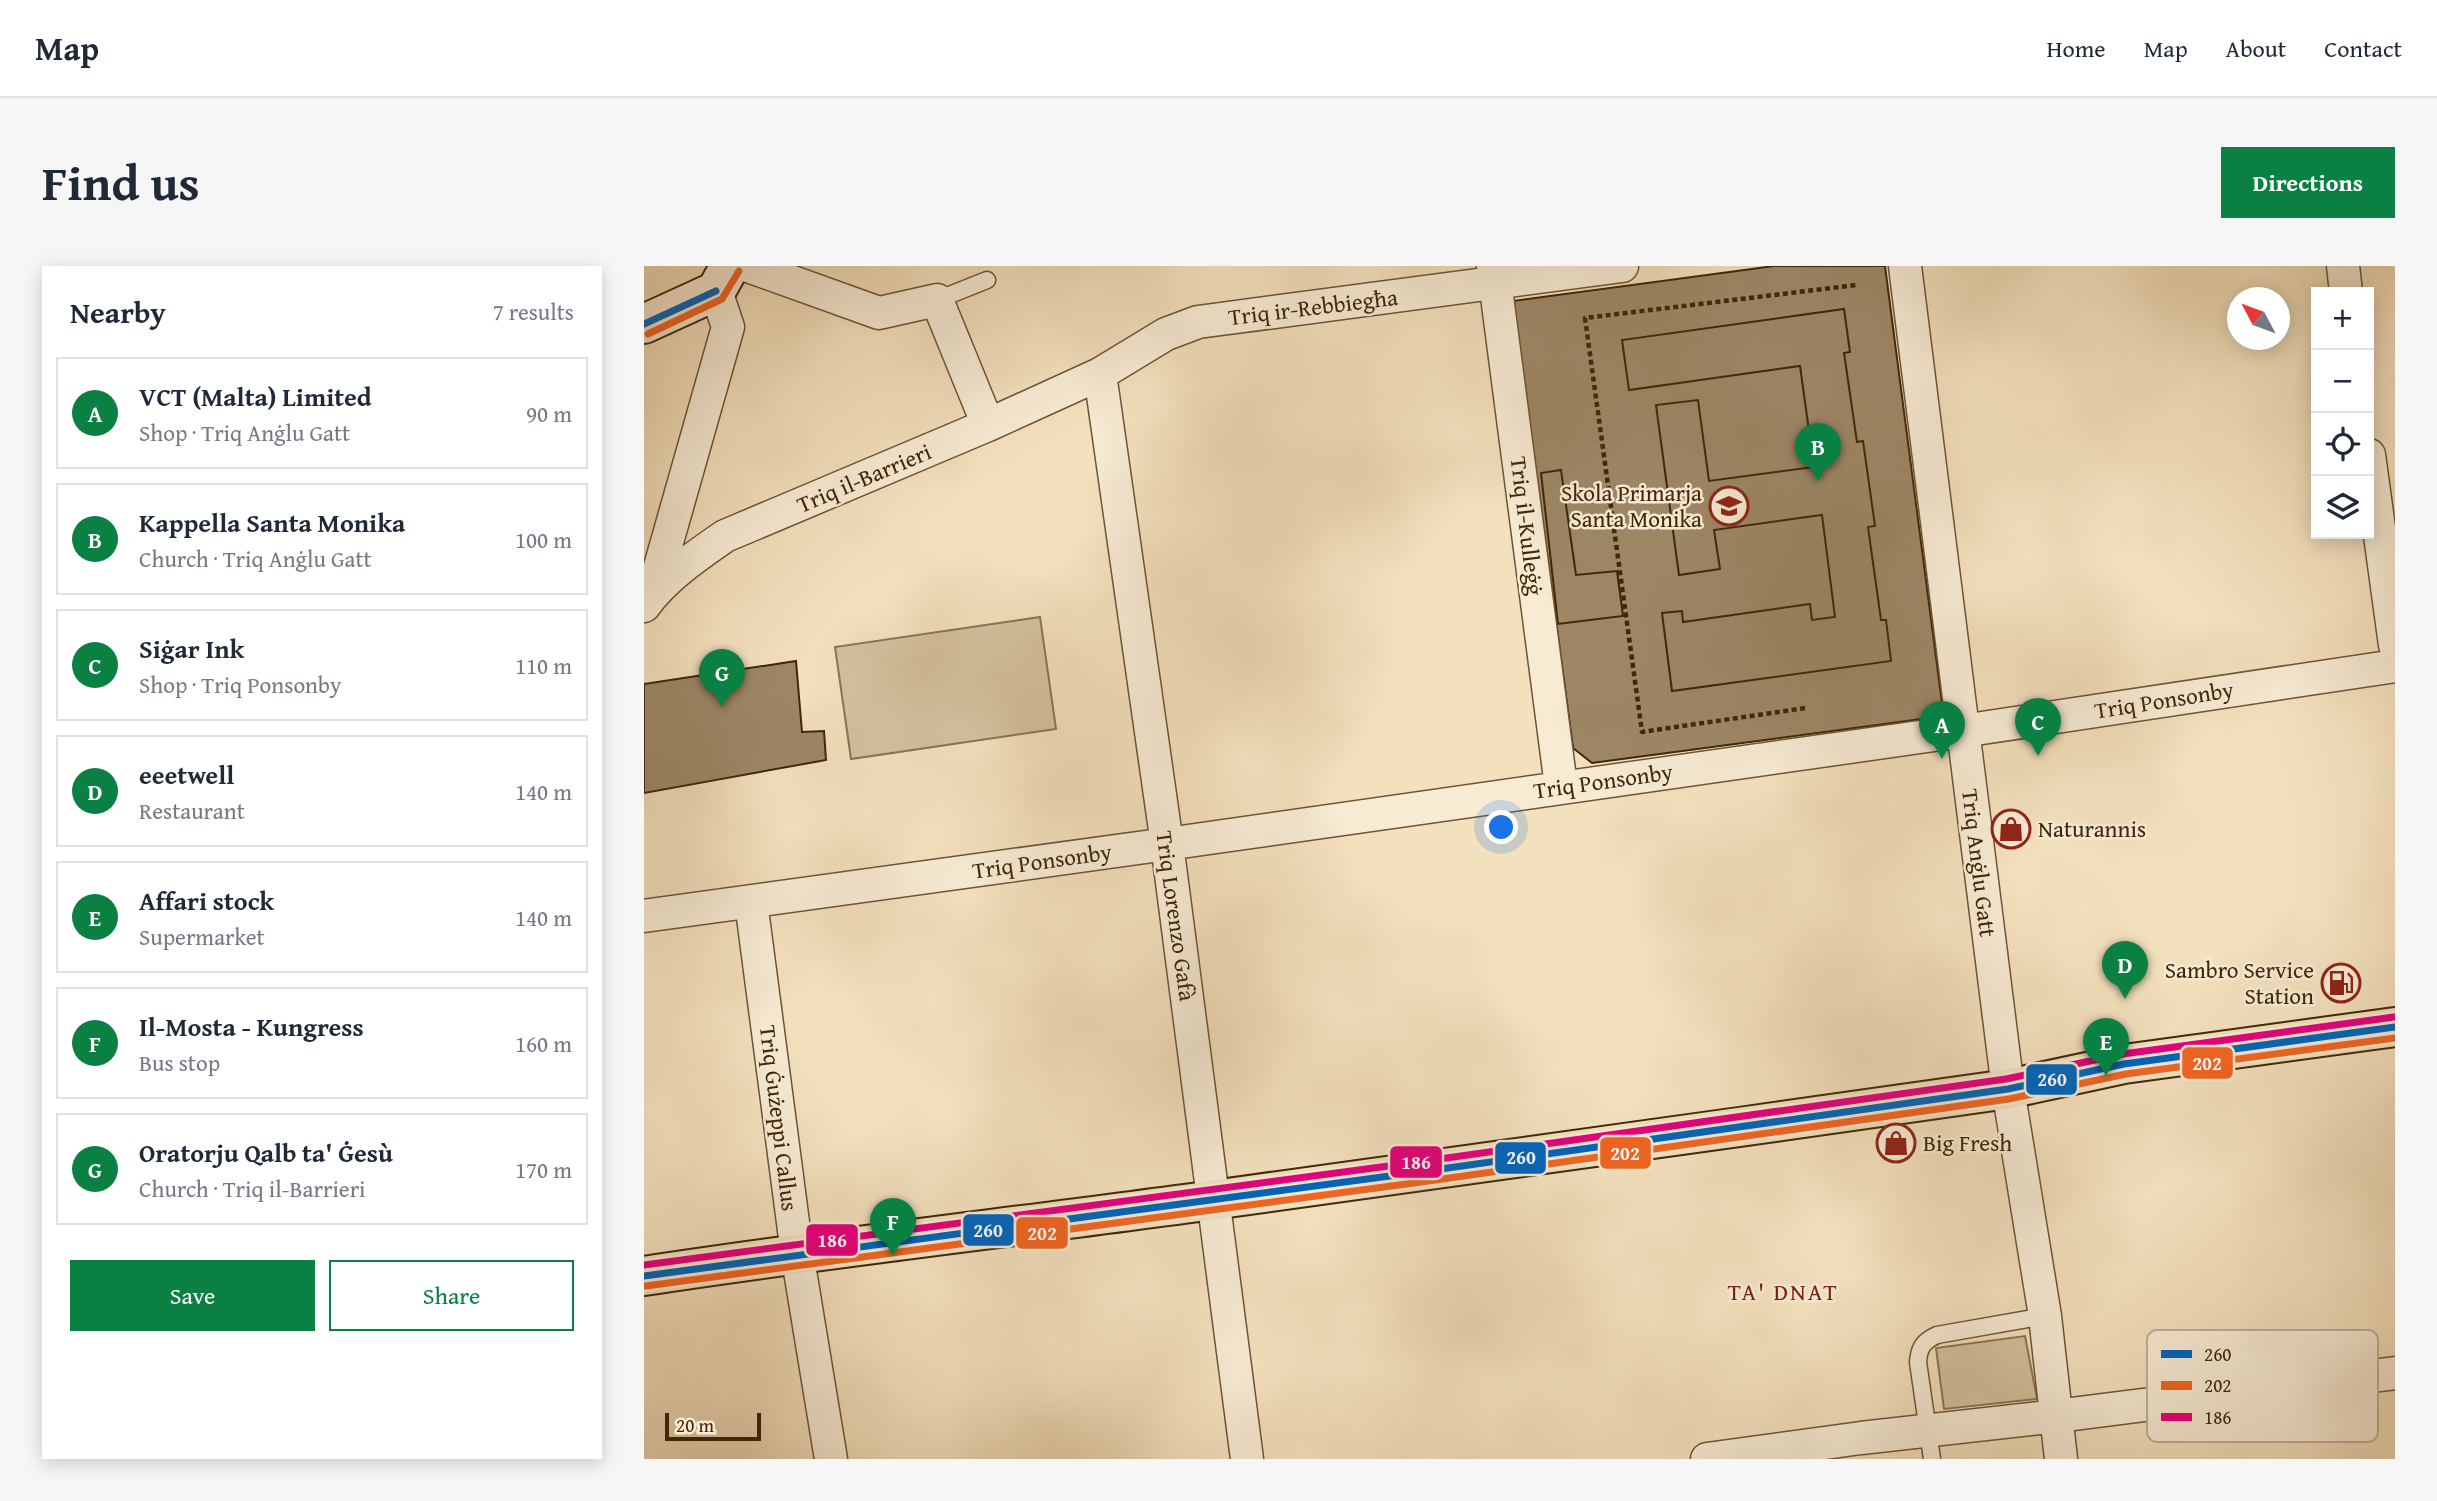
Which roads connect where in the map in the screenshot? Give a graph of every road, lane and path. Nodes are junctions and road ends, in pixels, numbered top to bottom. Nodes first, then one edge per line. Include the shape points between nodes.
1 (748, 266) edge
2 (1622, 266) edge
3 (1905, 266) edge
4 (2343, 266) edge
5 (1494, 274) edge
6 (723, 279) edge
7 (986, 280) dead end
8 (1856, 285) dead end
9 (2345, 287) edge
10 (937, 300) junction
11 (644, 324) edge
12 (1100, 374) junction
13 (988, 425) junction
14 (2372, 476) edge
15 (648, 601) edge
16 (2395, 645) edge
17 (2395, 666) edge
18 (1805, 708) dead end
19 (1962, 731) junction
20 (1561, 786) junction
21 (1167, 844) junction
22 (751, 902) junction
23 (644, 916) edge
24 (2395, 1027) edge
25 (2008, 1089) junction
26 (1215, 1200) junction
27 (797, 1253) junction
28 (644, 1276) edge
29 (2045, 1316) junction
30 (2147, 1405) edge
31 (2057, 1416) junction
32 (1930, 1445) edge
33 (831, 1459) edge
34 (1247, 1459) edge
35 (1707, 1459) edge
36 (2061, 1459) edge

1 - 10 street via 879,313
2 - 5 street, Triq ir-Rebbiegħa
3 - 19 street, Triq Anġlu Gatt
4 - 9 street
5 - 12 street, Triq ir-Rebbiegħa via 1198,322 1166,334
5 - 20 street, Triq il-Kulleġġ
6 - 11 street
6 - 15 street via 728,327
7 - 10 lane
8 - 18 path via 1586,318 1642,732
10 - 13 street
12 - 13 street, Triq il-Barrieri
12 - 21 street, Triq Lorenzo Gafà
13 - 15 street, Triq il-Barrieri via 725,536 698,554
14 - 16 street
17 - 19 street, Triq Ponsonby
19 - 20 street, Triq Ponsonby
19 - 25 street, Triq Anġlu Gatt
20 - 21 street, Triq Ponsonby
21 - 22 street, Triq Ponsonby
21 - 26 street, Triq Lorenzo Gafà
22 - 23 street, Triq Ponsonby
22 - 27 street, Triq Ġużeppi Callus
24 - 25 main road via 2124,1064
25 - 26 main road
25 - 29 street, Triq Anġlu Gatt
26 - 27 main road
26 - 34 street, Triq Lorenzo Gafà
27 - 28 main road
27 - 33 street, Triq Ġużeppi Callus
29 - 31 street, Triq Anġlu Gatt
29 - 32 lane via 1926,1340 1918,1362
30 - 31 street
31 - 32 street
31 - 36 street, Triq Anġlu Gatt
32 - 35 street

